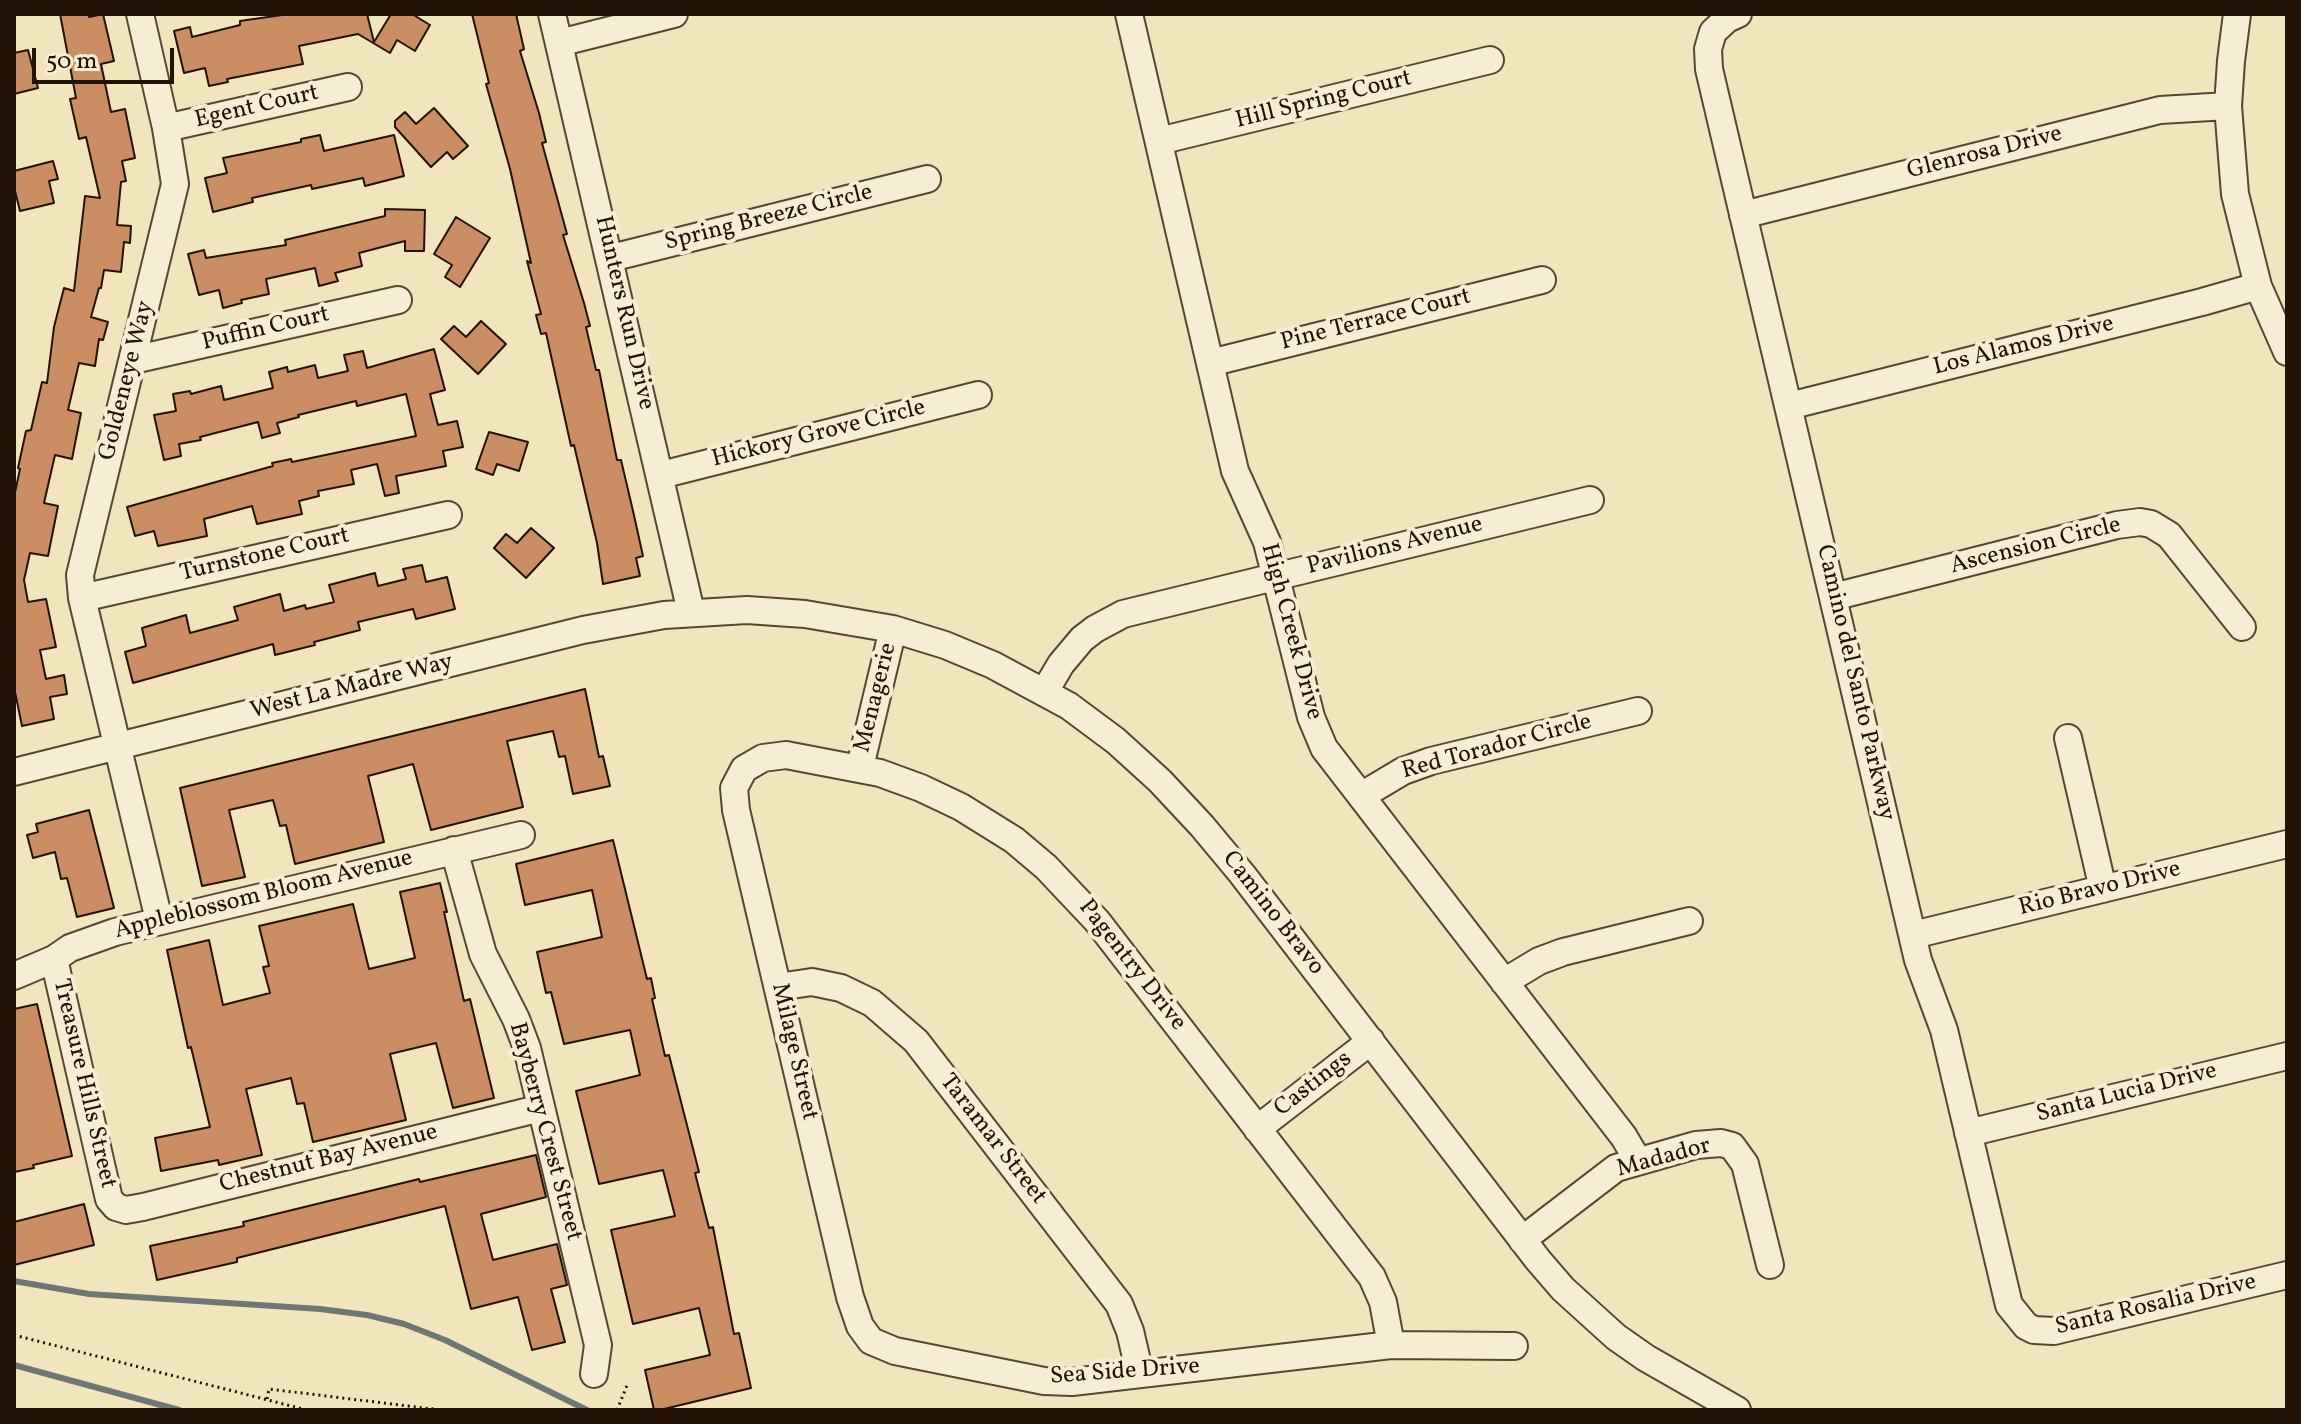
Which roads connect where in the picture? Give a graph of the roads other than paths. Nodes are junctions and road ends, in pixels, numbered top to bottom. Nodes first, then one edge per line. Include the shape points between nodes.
1 (140, 14) edge
2 (552, 14) edge
3 (674, 14) edge
4 (1129, 14) edge
5 (1738, 14) edge
6 (2237, 14) edge
7 (559, 43) junction
8 (1490, 60) dead end
9 (348, 87) dead end
10 (2228, 106) junction
11 (166, 128) junction
12 (1159, 141) junction
13 (927, 179) dead end
14 (1743, 215) junction
15 (611, 258) junction
16 (1542, 280) dead end
17 (2258, 286) junction
18 (398, 300) dead end
19 (2287, 352) edge
20 (133, 360) junction
21 (1210, 363) junction
22 (978, 395) dead end
23 (1789, 406) junction
24 (661, 475) junction
25 (1590, 500) dead end
26 (448, 515) dead end
27 (1276, 576) junction
28 (1833, 597) junction
29 (82, 598) junction
30 (691, 612) junction
31 (2242, 627) dead end
32 (893, 629) junction
33 (1045, 691) junction
34 (1638, 711) dead end
35 (2068, 738) dead end
36 (117, 747) junction
37 (860, 767) junction
38 (744, 769) joint
39 (14, 772) edge
40 (1361, 796) junction
41 (521, 835) dead end
42 (2287, 844) edge
43 (454, 850) junction
44 (2103, 889) junction
45 (159, 920) junction
46 (1689, 921) dead end
47 (1913, 935) junction
48 (54, 959) junction
49 (14, 976) edge
50 (1504, 982) junction
51 (778, 987) junction
52 (1371, 1041) junction
53 (2287, 1056) edge
54 (541, 1108) junction
55 (1257, 1129) junction
56 (1968, 1133) junction
57 (1638, 1161) junction
58 (116, 1207) joint
59 (1522, 1240) junction
60 (1770, 1265) dead end
61 (2287, 1275) edge
62 (2026, 1326) joint
63 (865, 1335) joint
64 (1391, 1345) junction
65 (1514, 1346) dead end
66 (594, 1374) dead end
67 (1140, 1374) junction
68 (1737, 1410) edge

1 - 11 street, Goldeneye Way
2 - 7 street, Hunters Run Drive
3 - 7 street
4 - 12 street, High Creek Drive
5 - 14 street, Camino del Santo Parkway via 1713,32 1708,49
6 - 10 street
7 - 15 street, Hunters Run Drive
8 - 12 street, Hill Spring Court
9 - 11 street, Egent Court
10 - 14 street, Glenrosa Drive via 2160,110
10 - 17 street via 2235,194
11 - 20 street, Goldeneye Way via 175,184
12 - 21 street, High Creek Drive
13 - 15 street, Spring Breeze Circle
14 - 23 street, Camino del Santo Parkway
15 - 24 street, Hunters Run Drive
16 - 21 street, Pine Terrace Court
17 - 19 street
17 - 23 street, Los Alamos Drive
18 - 20 street, Puffin Court
20 - 29 street, Goldeneye Way via 80,575
21 - 27 street, High Creek Drive via 1239,484 1263,529
22 - 24 street, Hickory Grove Circle
23 - 28 street, Camino del Santo Parkway
24 - 30 street, Hunters Run Drive
25 - 27 street, Pavilions Avenue
26 - 29 street, Turnstone Court
27 - 33 street, Pavilions Avenue via 1108,621 1071,651
27 - 40 street, High Creek Drive via 1311,717 1324,748
28 - 31 street, Ascension Circle via 2140,522 2169,535
28 - 47 street, Camino del Santo Parkway
29 - 36 street, Goldeneye Way
30 - 32 street, Camino Bravo via 805,614
30 - 36 street, West La Madre Way via 583,630
32 - 33 street, Camino Bravo via 970,655
32 - 37 street, Menagerie
33 - 52 street, Camino Bravo via 1116,741 1182,803
34 - 40 street, Red Torador Circle via 1431,761
35 - 44 street
36 - 39 street, West La Madre Way
36 - 45 street, Goldeneye Way
37 - 38 street, Pagentry Drive via 774,755
37 - 55 street, Pagentry Drive via 961,807 1046,867 1097,921
38 - 51 street, Milage Street via 734,799
40 - 50 street, High Creek Drive
41 - 43 street, Appleblossom Bloom Avenue
42 - 44 street, Rio Bravo Drive
43 - 45 street, Appleblossom Bloom Avenue
43 - 54 street, Bayberry Crest Street via 483,954 521,1034
44 - 47 street, Rio Bravo Drive
45 - 48 street, Appleblossom Bloom Avenue via 70,948
46 - 50 street via 1563,952
47 - 56 street, Camino del Santo Parkway via 1944,1030
48 - 49 street, Appleblossom Bloom Avenue
48 - 58 street, Treasure Hills Street via 109,1199
50 - 57 street, High Creek Drive
51 - 63 street, Milage Street via 850,1297
51 - 67 street, Taramar Street via 812,982 841,988 872,1003 916,1041 1119,1304
52 - 55 street, Castings
52 - 59 street, Camino Bravo
53 - 56 street, Santa Lucia Drive
54 - 58 street, Chestnut Bay Avenue via 143,1207
54 - 66 street, Bayberry Crest Street via 598,1345
55 - 64 street, Pagentry Drive via 1372,1277
56 - 62 street, Camino del Santo Parkway via 2006,1296
57 - 59 street, Madador via 1608,1173
57 - 60 street, Madador via 1696,1145 1732,1146 1750,1176
59 - 68 street, Camino Bravo via 1569,1295 1616,1337
61 - 62 street, Santa Rosalia Drive via 2063,1330
63 - 67 street, Sea Side Drive via 886,1349 1044,1381
64 - 65 street, Sea Side Drive
64 - 67 street, Sea Side Drive

